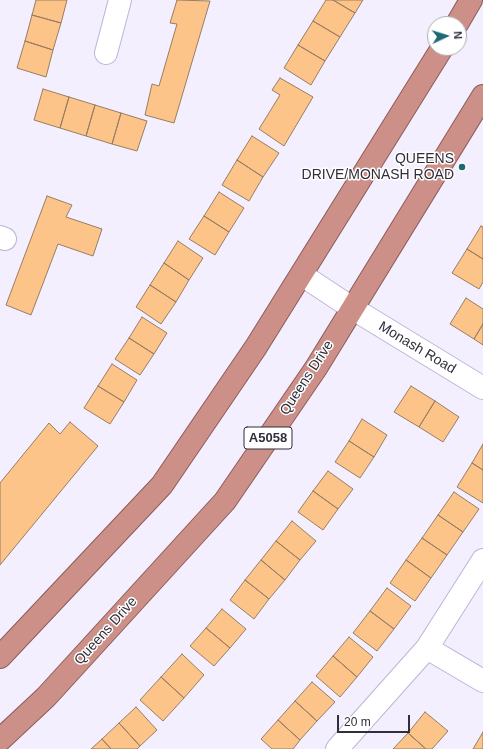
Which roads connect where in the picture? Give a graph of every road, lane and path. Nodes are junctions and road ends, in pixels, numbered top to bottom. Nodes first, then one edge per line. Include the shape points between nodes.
1 (120, 0) edge
2 (472, 0) edge
3 (462, 16) edge
4 (106, 52) dead end
5 (437, 56) edge
6 (483, 96) edge
7 (302, 275) junction
8 (352, 308) junction
9 (483, 388) edge
10 (483, 560) edge
11 (427, 648) junction
12 (0, 657) edge
13 (483, 681) edge
14 (0, 740) edge
15 (336, 749) edge

1 - 4 street
2 - 3 highway
5 - 7 highway
6 - 8 highway, Queens Drive / A5058
7 - 8 street, Monash Road
7 - 12 highway via 162,485
8 - 9 street, Monash Road
8 - 14 highway, Queens Drive / A5058 via 316,368 225,501 46,697
10 - 11 street
11 - 13 street
11 - 15 street

